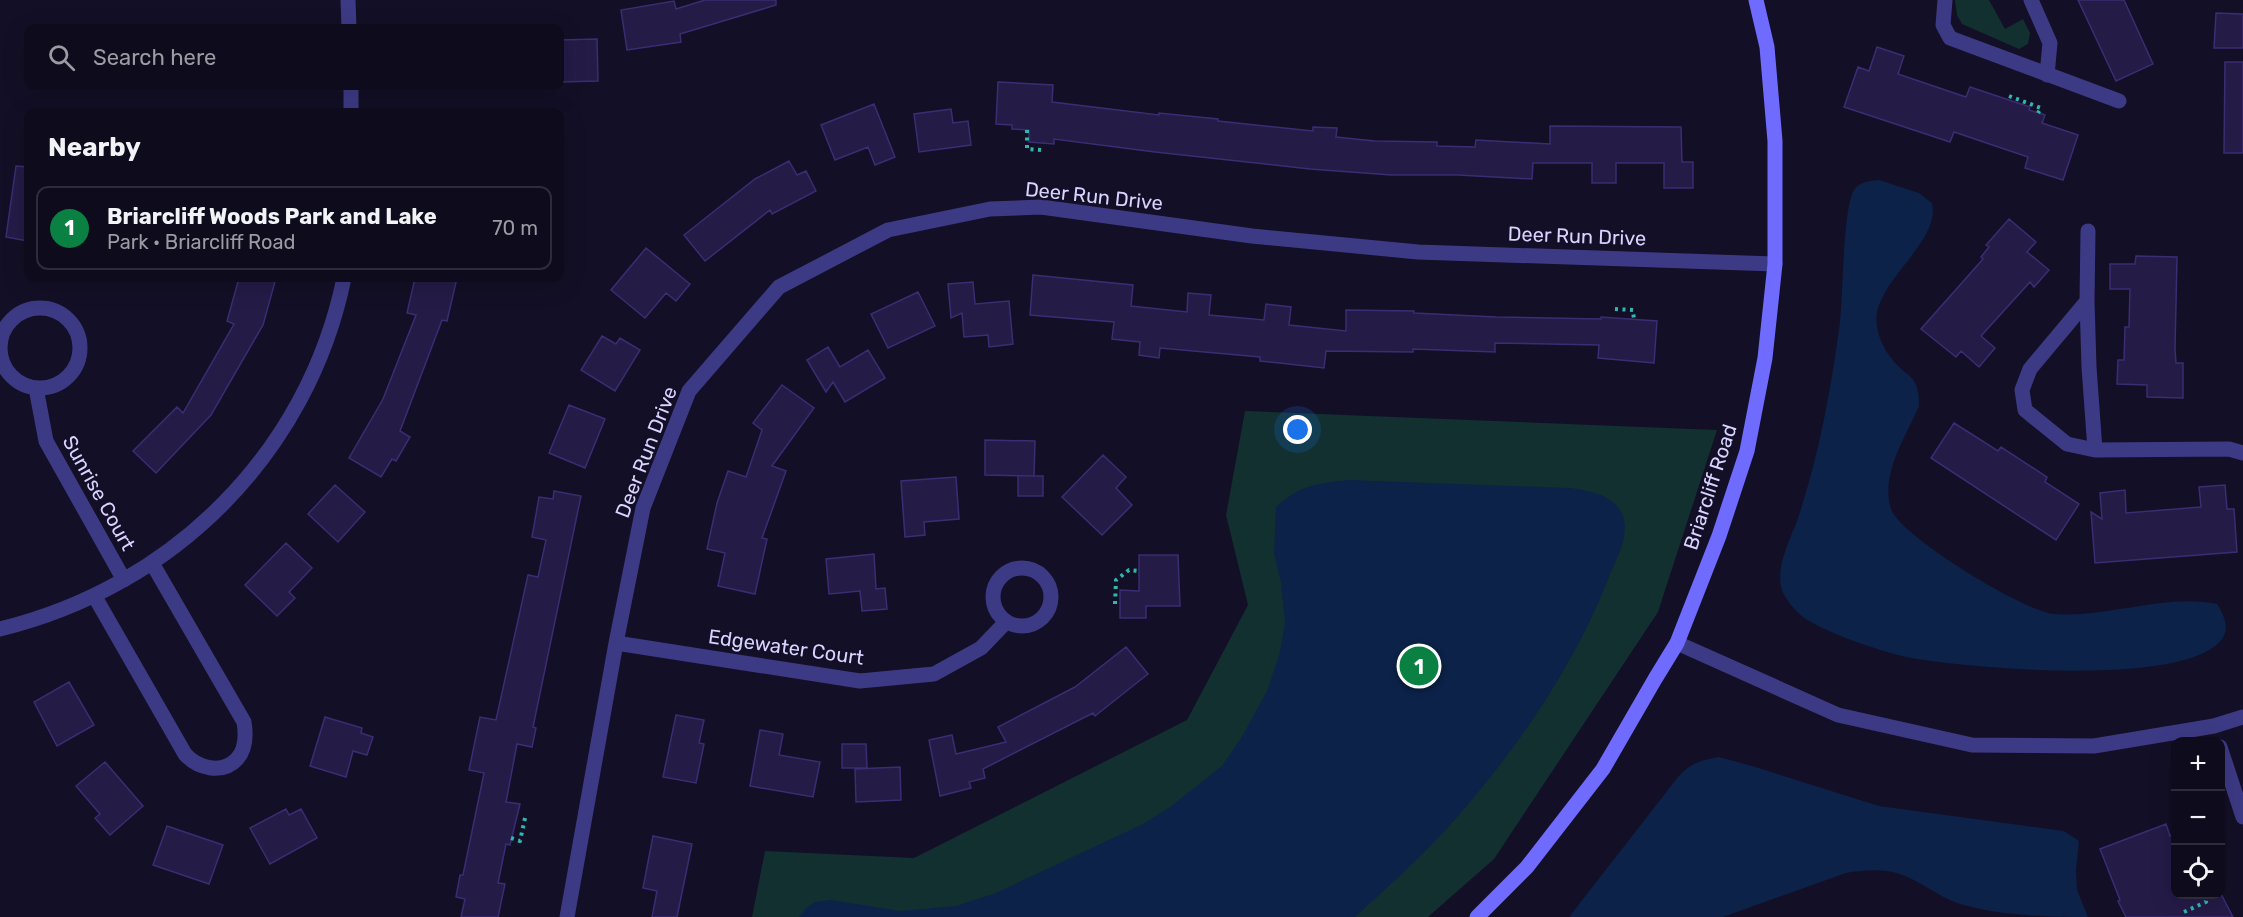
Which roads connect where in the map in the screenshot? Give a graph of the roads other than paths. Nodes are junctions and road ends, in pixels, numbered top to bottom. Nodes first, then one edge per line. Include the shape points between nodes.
1 (348, 0) edge
2 (1756, 0) edge
3 (1945, 0) edge
4 (2031, 0) edge
5 (349, 24) edge
6 (2047, 75) junction
7 (351, 90) edge
8 (2119, 101) dead end
9 (351, 108) edge
10 (2088, 231) dead end
11 (1775, 264) junction
12 (343, 282) edge
13 (2087, 301) junction
14 (36, 388) junction
15 (2095, 450) junction
16 (2243, 453) edge
17 (152, 563) junction
18 (124, 580) junction
19 (95, 597) junction
20 (1006, 622) dead end
21 (0, 629) edge
22 (616, 643) junction
23 (1677, 643) junction
24 (2243, 717) edge
25 (2214, 726) junction
26 (2218, 737) edge
27 (2225, 762) edge
28 (2243, 816) edge
29 (567, 917) edge
30 (1477, 917) edge

1 - 5 street
2 - 11 street, Briarcliff Road via 1767,47 1775,141
3 - 6 street via 1943,25 1950,38
4 - 6 street via 2050,43
6 - 8 street
7 - 9 street
10 - 13 street
11 - 22 street, Deer Run Drive via 1418,252 1252,236 1041,207 990,209 888,230 779,287 689,391 643,507
11 - 23 street, Briarcliff Road via 1765,358 1747,452
12 - 17 street via 314,370 272,445 230,497 184,540
13 - 15 street
13 - 15 street via 2030,369 2022,390 2025,410 2067,444
14 - 14 street via 52,387 66,380 76,368 80,353 79,337 72,323 45,309 29,310 15,317 0,344 9,374 21,384
14 - 18 street, Sunrise Court via 46,441
15 - 16 street via 2229,448
17 - 18 street
17 - 19 street via 244,722 243,749 225,767 202,767 185,754
18 - 19 street
19 - 21 street
20 - 22 street, Edgewater Court via 981,648 934,674 860,681
22 - 29 street, Deer Run Drive
23 - 25 street via 1838,715 1972,745 2094,746
23 - 30 street, Briarcliff Road via 1603,769 1527,867
24 - 25 street
25 - 26 street
27 - 28 street

